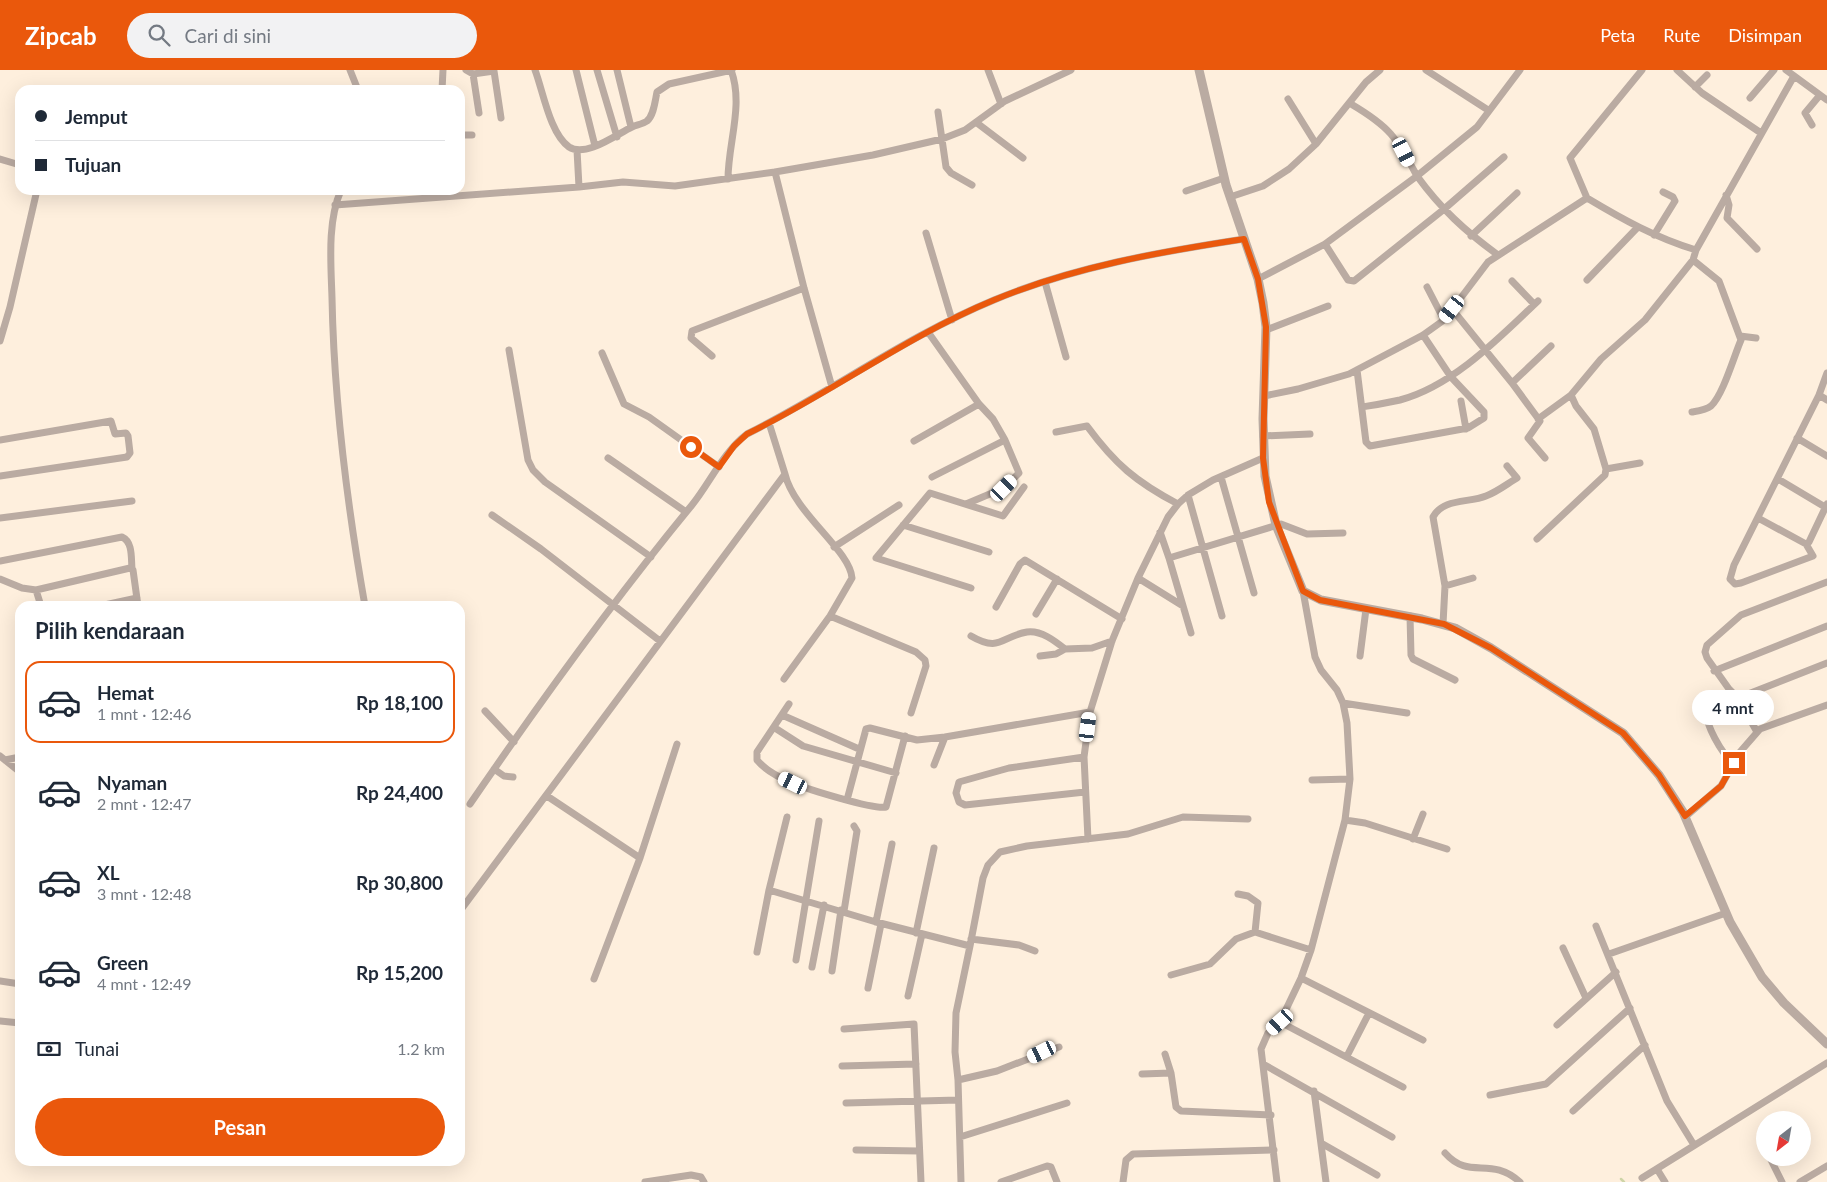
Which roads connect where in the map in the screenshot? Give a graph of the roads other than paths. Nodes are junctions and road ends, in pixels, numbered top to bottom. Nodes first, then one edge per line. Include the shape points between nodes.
1 (350, 70) edge
2 (443, 70) edge
3 (535, 70) edge
4 (576, 70) edge
5 (597, 70) edge
6 (617, 70) edge
7 (732, 70) edge
8 (988, 70) edge
9 (1071, 70) edge
10 (1199, 70) edge
11 (1380, 70) edge
12 (1426, 70) edge
13 (1520, 70) edge
14 (1642, 70) edge
15 (1677, 70) edge
16 (1774, 70) edge
17 (1786, 70) edge
18 (494, 71) edge
19 (469, 72) edge
20 (1707, 75) dead end
21 (1794, 76) junction
22 (356, 85) edge
23 (442, 85) edge
24 (1695, 87) junction
25 (1820, 95) junction
26 (1750, 98) dead end
27 (1288, 99) dead end
28 (1827, 100) edge
29 (1001, 104) junction
30 (1351, 104) junction
31 (1488, 110) junction
32 (938, 112) dead end
33 (479, 113) dead end
34 (501, 118) dead end
35 (977, 123) junction
36 (1812, 124) dead end
37 (631, 127) junction
38 (1761, 133) junction
39 (465, 135) edge
40 (472, 135) dead end
41 (616, 137) junction
42 (942, 139) junction
43 (1316, 144) junction
44 (595, 146) junction
45 (577, 150) junction
46 (1504, 157) dead end
47 (1023, 158) dead end
48 (0, 159) edge
49 (15, 164) edge
50 (776, 172) junction
51 (1417, 176) junction
52 (1224, 178) junction
53 (728, 179) junction
54 (972, 185) dead end
55 (579, 187) junction
56 (1186, 191) dead end
57 (1518, 192) dead end
58 (1663, 192) dead end
59 (36, 195) edge
60 (339, 195) edge
61 (1726, 195) junction
62 (1230, 197) junction
63 (1587, 198) junction
64 (335, 205) junction
65 (1443, 210) junction
66 (1637, 228) junction
67 (926, 233) dead end
68 (1654, 235) junction
69 (1471, 236) junction
70 (1244, 239) junction
71 (1325, 244) junction
72 (1757, 249) dead end
73 (1696, 250) junction
74 (1498, 255) junction
75 (1693, 260) junction
76 (1258, 279) junction
77 (1587, 280) dead end
78 (1512, 281) dead end
79 (1045, 282) junction
80 (1426, 287) dead end
81 (804, 288) junction
82 (1328, 306) dead end
83 (1452, 309) junction
84 (952, 320) junction
85 (1444, 320) junction
86 (1266, 330) junction
87 (928, 332) junction
88 (1423, 335) junction
89 (1740, 336) junction
90 (1756, 338) dead end
91 (0, 341) edge
92 (1551, 346) dead end
93 (509, 350) dead end
94 (1486, 350) junction
95 (602, 353) dead end
96 (712, 356) dead end
97 (1066, 358) dead end
98 (1357, 370) junction
99 (1827, 373) edge
100 (1451, 377) junction
101 (1512, 383) junction
102 (832, 387) junction
103 (1572, 395) junction
104 (1818, 395) junction
105 (1264, 396) junction
106 (1827, 400) edge
107 (1460, 401) dead end
108 (979, 404) junction
109 (1362, 407) junction
110 (1692, 412) dead end
111 (1538, 419) junction
112 (769, 423) junction
113 (1466, 429) junction
114 (1056, 432) dead end
115 (1310, 434) dead end
116 (1263, 436) junction
117 (1797, 438) junction
118 (0, 440) edge
119 (1005, 440) junction
120 (914, 441) dead end
121 (1827, 456) edge
122 (608, 458) dead end
123 (1263, 458) junction
124 (1545, 458) dead end
125 (1640, 463) dead end
126 (1507, 466) dead end
127 (719, 467) junction
128 (1606, 469) junction
129 (785, 474) junction
130 (0, 476) edge
131 (1221, 477) junction
132 (932, 478) dead end
133 (1778, 479) junction
134 (1024, 487) dead end
135 (1188, 495) junction
136 (132, 501) dead end
137 (966, 504) junction
138 (1178, 504) junction
139 (899, 505) dead end
140 (1826, 506) edge
141 (686, 512) junction
142 (492, 515) dead end
143 (0, 518) edge
144 (1758, 518) junction
145 (903, 525) junction
146 (1276, 525) junction
147 (1160, 532) junction
148 (1342, 533) dead end
149 (1238, 538) junction
150 (1537, 538) dead end
151 (1806, 544) junction
152 (834, 547) junction
153 (1204, 548) junction
154 (989, 552) dead end
155 (651, 557) junction
156 (1169, 558) junction
157 (0, 561) edge
158 (132, 569) junction
159 (1138, 578) junction
160 (1473, 578) dead end
161 (0, 579) edge
162 (1057, 579) junction
163 (1827, 583) edge
164 (1445, 586) junction
165 (971, 588) dead end
166 (36, 590) junction
167 (1303, 591) junction
168 (1254, 593) dead end
169 (137, 598) junction
170 (39, 601) edge
171 (123, 601) edge
172 (137, 601) edge
173 (364, 601) edge
174 (615, 606) junction
175 (996, 606) dead end
176 (1183, 606) junction
177 (1366, 609) junction
178 (1036, 614) dead end
179 (830, 616) junction
180 (1222, 616) dead end
181 (1410, 616) junction
182 (1122, 619) junction
183 (1444, 624) junction
184 (1827, 626) edge
185 (1191, 633) dead end
186 (970, 636) dead end
187 (660, 641) junction
188 (1112, 642) junction
189 (1065, 649) junction
190 (1040, 656) dead end
191 (1360, 656) dead end
192 (1827, 663) edge
193 (1714, 671) junction
194 (784, 678) dead end
195 (1455, 680) dead end
196 (1729, 690) junction
197 (1738, 698) junction
198 (1343, 702) junction
199 (789, 704) dead end
200 (1827, 705) edge
201 (485, 711) dead end
202 (1090, 712) junction
203 (911, 713) dead end
204 (1407, 713) dead end
205 (782, 715) junction
206 (775, 728) junction
207 (1757, 732) junction
208 (904, 736) junction
209 (945, 737) junction
210 (514, 742) junction
211 (677, 744) dead end
212 (859, 749) junction
213 (1084, 757) junction
214 (3, 758) edge
215 (856, 760) junction
216 (1734, 763) junction
217 (934, 765) dead end
218 (15, 768) edge
219 (494, 769) junction
220 (896, 773) junction
221 (513, 777) dead end
222 (1350, 779) junction
223 (1312, 780) dead end
224 (1086, 792) junction
225 (547, 796) junction
226 (847, 800) junction
227 (470, 804) dead end
228 (1423, 814) dead end
229 (787, 816) dead end
230 (1685, 816) junction
231 (1248, 819) dead end
232 (1345, 820) junction
233 (819, 821) dead end
234 (854, 826) dead end
235 (1413, 838) junction
236 (1088, 839) junction
237 (892, 844) dead end
238 (934, 848) dead end
239 (1448, 849) dead end
240 (640, 858) junction
241 (769, 890) junction
242 (1238, 894) dead end
243 (804, 901) junction
244 (465, 904) edge
245 (824, 905) junction
246 (843, 910) junction
247 (1726, 914) junction
248 (879, 923) junction
249 (1596, 926) dead end
250 (1255, 932) junction
251 (919, 934) junction
252 (971, 942) junction
253 (1563, 948) dead end
254 (1311, 950) junction
255 (1035, 951) dead end
256 (757, 952) dead end
257 (1609, 954) junction
258 (796, 960) dead end
259 (812, 967) dead end
260 (832, 971) dead end
261 (1616, 972) junction
262 (1171, 975) dead end
263 (1301, 978) junction
264 (594, 979) dead end
265 (0, 981) edge
266 (15, 983) edge
267 (868, 988) dead end
268 (908, 996) dead end
269 (1586, 998) junction
270 (1630, 1008) junction
271 (1369, 1013) junction
272 (0, 1020) edge
273 (15, 1022) edge
274 (1280, 1022) junction
275 (1557, 1025) dead end
276 (844, 1029) dead end
277 (1423, 1040) dead end
278 (1827, 1044) edge
279 (1645, 1045) junction
280 (1059, 1047) dead end
281 (1165, 1054) dead end
282 (1347, 1056) junction
283 (1827, 1062) edge
284 (916, 1064) junction
285 (1263, 1064) junction
286 (842, 1066) dead end
287 (1171, 1073) junction
288 (1142, 1074) dead end
289 (958, 1080) junction
290 (1403, 1087) dead end
291 (1314, 1091) junction
292 (1490, 1095) dead end
293 (958, 1100) junction
294 (917, 1101) junction
295 (846, 1103) dead end
296 (1067, 1103) dead end
297 (1573, 1111) dead end
298 (1271, 1115) junction
299 (960, 1137) junction
300 (1392, 1138) dead end
301 (1321, 1143) junction
302 (1694, 1145) junction
303 (856, 1150) dead end
304 (1274, 1150) junction
305 (919, 1152) junction
306 (1446, 1153) dead end
307 (1774, 1166) edge
308 (1827, 1166) edge
309 (1657, 1169) junction
310 (1377, 1175) dead end
311 (1642, 1178) dead end
312 (645, 1182) edge
313 (704, 1182) edge
314 (921, 1182) edge
315 (961, 1182) edge
316 (1001, 1182) edge
317 (1057, 1182) edge
318 (1123, 1182) edge
319 (1277, 1182) edge
320 (1326, 1182) edge
321 (1520, 1182) edge
322 (1665, 1182) edge
323 (1782, 1182) edge
324 (1800, 1182) edge

1 - 22 street
2 - 23 street
3 - 45 street via 553,125 561,140
4 - 44 street
5 - 41 street
6 - 37 street
7 - 37 street via 670,84 657,92 653,111 646,121
7 - 53 street via 736,95
8 - 29 street
9 - 29 street
10 - 52 street
11 - 30 street via 1366,82
12 - 31 street
13 - 31 street
14 - 63 street via 1570,158
15 - 24 street
16 - 26 street
17 - 21 street
18 - 19 street
18 - 34 street
19 - 33 street
20 - 24 street
21 - 25 street
21 - 38 street
24 - 38 street
25 - 28 street
25 - 36 street via 1805,114
27 - 43 street
29 - 35 street
30 - 43 street
30 - 51 street via 1378,119 1398,141
31 - 51 street via 1477,127
32 - 42 street
35 - 42 street
35 - 47 street
37 - 41 street
38 - 61 street
39 - 40 street
41 - 44 street
42 - 50 street
42 - 54 street via 946,167
43 - 62 street via 1279,177
44 - 45 street
45 - 55 street
46 - 65 street
48 - 49 street
50 - 53 street
50 - 81 street
51 - 65 street
51 - 71 street
52 - 56 street
52 - 62 street
53 - 55 street via 675,186 623,182
55 - 64 street
57 - 69 street
58 - 68 street via 1675,201
59 - 91 street
60 - 64 street
61 - 72 street via 1729,205 1727,218
61 - 73 street
62 - 70 street
63 - 66 street
63 - 74 street
64 - 173 street via 331,266 334,375 351,526
65 - 69 street
65 - 71 street via 1354,281 1348,280
66 - 68 street
66 - 77 street
67 - 84 street
68 - 73 street
69 - 74 street
70 - 76 street
70 - 79 street via 1160,252
71 - 76 street
73 - 75 street
74 - 83 street via 1488,262
75 - 89 street via 1719,281
75 - 103 street via 1645,320 1601,359
76 - 86 street
78 - 94 street via 1536,302
79 - 84 street via 994,300
79 - 97 street
80 - 85 street
81 - 96 street via 692,331 691,338
81 - 102 street
82 - 86 street
83 - 85 street
83 - 94 street
84 - 87 street
85 - 88 street
86 - 105 street
87 - 102 street
87 - 108 street
88 - 98 street
88 - 100 street
89 - 90 street
89 - 110 street via 1726,379 1714,402
92 - 101 street
93 - 155 street via 528,460 533,470 545,482
94 - 100 street
94 - 101 street
95 - 127 street via 624,404 649,416
98 - 105 street
98 - 109 street
99 - 104 street
100 - 109 street via 1401,400
100 - 113 street via 1486,415
101 - 111 street
102 - 112 street
103 - 111 street
103 - 128 street via 1576,406 1594,429
104 - 106 street
104 - 117 street
105 - 116 street
107 - 113 street
108 - 119 street via 993,419
108 - 120 street
109 - 113 street via 1366,442 1370,446
111 - 124 street via 1540,424 1528,438
112 - 127 street via 741,438
112 - 129 street
114 - 138 street via 1086,426 1129,474
115 - 116 street
116 - 123 street
117 - 121 street
117 - 133 street
118 - 130 street via 111,421 115,434 126,433 128,436 130,453 127,457
119 - 132 street
119 - 137 street via 1019,473 1004,488
122 - 141 street
123 - 131 street
123 - 146 street
125 - 128 street
126 - 164 street via 1517,478 1487,496 1448,504 1434,514
127 - 141 street
128 - 150 street via 1599,482
129 - 152 street via 798,504
129 - 187 street
131 - 135 street
131 - 149 street
133 - 140 street
133 - 144 street
134 - 137 street via 1003,516
135 - 138 street
135 - 153 street
136 - 143 street
137 - 145 street via 930,493
138 - 147 street
139 - 152 street
140 - 151 street
141 - 155 street
142 - 174 street
144 - 151 street
144 - 151 street via 1734,565 1730,580 1734,584 1812,556
145 - 154 street
145 - 165 street via 876,558
146 - 148 street via 1287,525 1309,534
146 - 149 street
146 - 167 street
147 - 156 street
147 - 159 street
149 - 153 street
149 - 168 street
152 - 179 street via 847,564 852,578
153 - 156 street
153 - 180 street
155 - 174 street
156 - 176 street
157 - 158 street via 122,537 130,546
158 - 166 street
158 - 169 street
159 - 176 street
159 - 182 street
160 - 164 street
161 - 166 street
162 - 175 street via 1022,561
162 - 178 street
162 - 182 street
163 - 193 street via 1735,619 1705,649
164 - 183 street
166 - 170 street
167 - 177 street via 1320,600
167 - 198 street via 1315,657
169 - 171 street
169 - 172 street
174 - 187 street
174 - 210 street via 533,712
176 - 185 street
177 - 181 street
177 - 191 street
179 - 194 street
179 - 203 street via 916,652 925,660
181 - 183 street
181 - 195 street via 1413,659
182 - 188 street
183 - 230 street via 1507,658 1628,738 1671,792
184 - 193 street
186 - 189 street via 982,642 999,643 1030,632 1052,639
187 - 225 street
188 - 189 street via 1092,648
188 - 202 street
189 - 190 street
192 - 197 street
193 - 196 street
196 - 197 street
196 - 216 street via 1705,714 1722,752
197 - 207 street
198 - 204 street
198 - 222 street
199 - 205 street
200 - 207 street
201 - 210 street
202 - 209 street
202 - 213 street
205 - 206 street
205 - 212 street
206 - 215 street via 803,746
206 - 226 street via 757,752 756,758 760,763 793,783
207 - 216 street
208 - 209 street via 921,740
208 - 212 street via 867,729
208 - 220 street
209 - 217 street
210 - 219 street
211 - 240 street
212 - 215 street
213 - 224 street
213 - 224 street via 977,775 959,782 956,793 959,802 965,806
214 - 218 street
215 - 220 street
215 - 226 street
216 - 230 street via 1721,786
219 - 221 street via 504,776
219 - 227 street
220 - 226 street via 885,808
222 - 223 street
222 - 232 street
224 - 236 street
225 - 240 street
225 - 244 street
228 - 235 street
229 - 241 street
230 - 247 street
231 - 236 street via 1183,817 1128,834
232 - 235 street
232 - 254 street
233 - 243 street
234 - 246 street via 857,831
235 - 239 street
236 - 252 street via 1010,849 996,855 983,878
237 - 248 street
238 - 251 street
240 - 264 street
241 - 243 street
241 - 256 street
242 - 250 street via 1258,903
243 - 245 street
243 - 258 street
245 - 246 street
245 - 259 street
246 - 248 street
246 - 260 street
247 - 257 street
247 - 278 street via 1773,992
248 - 251 street
248 - 267 street
249 - 257 street
250 - 254 street
250 - 262 street via 1236,939 1210,964
251 - 252 street
251 - 268 street
252 - 255 street via 1018,945
252 - 289 street via 956,1013
253 - 269 street
254 - 263 street
257 - 261 street
261 - 269 street
261 - 270 street
263 - 271 street
263 - 274 street
265 - 266 street
269 - 275 street
270 - 279 street
270 - 292 street via 1546,1084
271 - 277 street
271 - 282 street
272 - 273 street
274 - 282 street
274 - 285 street via 1268,1033 1263,1044
276 - 284 street via 914,1024
279 - 297 street
279 - 302 street via 1667,1100
280 - 289 street via 997,1071
281 - 287 street
282 - 290 street
283 - 302 street
284 - 286 street
284 - 294 street
285 - 291 street
285 - 298 street
287 - 288 street
287 - 298 street via 1176,1107 1181,1112
289 - 293 street
291 - 300 street
291 - 301 street
293 - 294 street
293 - 299 street
294 - 295 street
294 - 305 street
296 - 299 street
298 - 304 street
299 - 315 street
301 - 310 street
301 - 320 street
302 - 309 street
303 - 305 street
304 - 318 street via 1133,1154 1126,1160
304 - 319 street
305 - 314 street
306 - 321 street via 1461,1167 1499,1168
307 - 323 street
308 - 324 street
309 - 311 street
309 - 322 street
312 - 313 street via 691,1175 701,1177
316 - 317 street via 1047,1166 1051,1167

